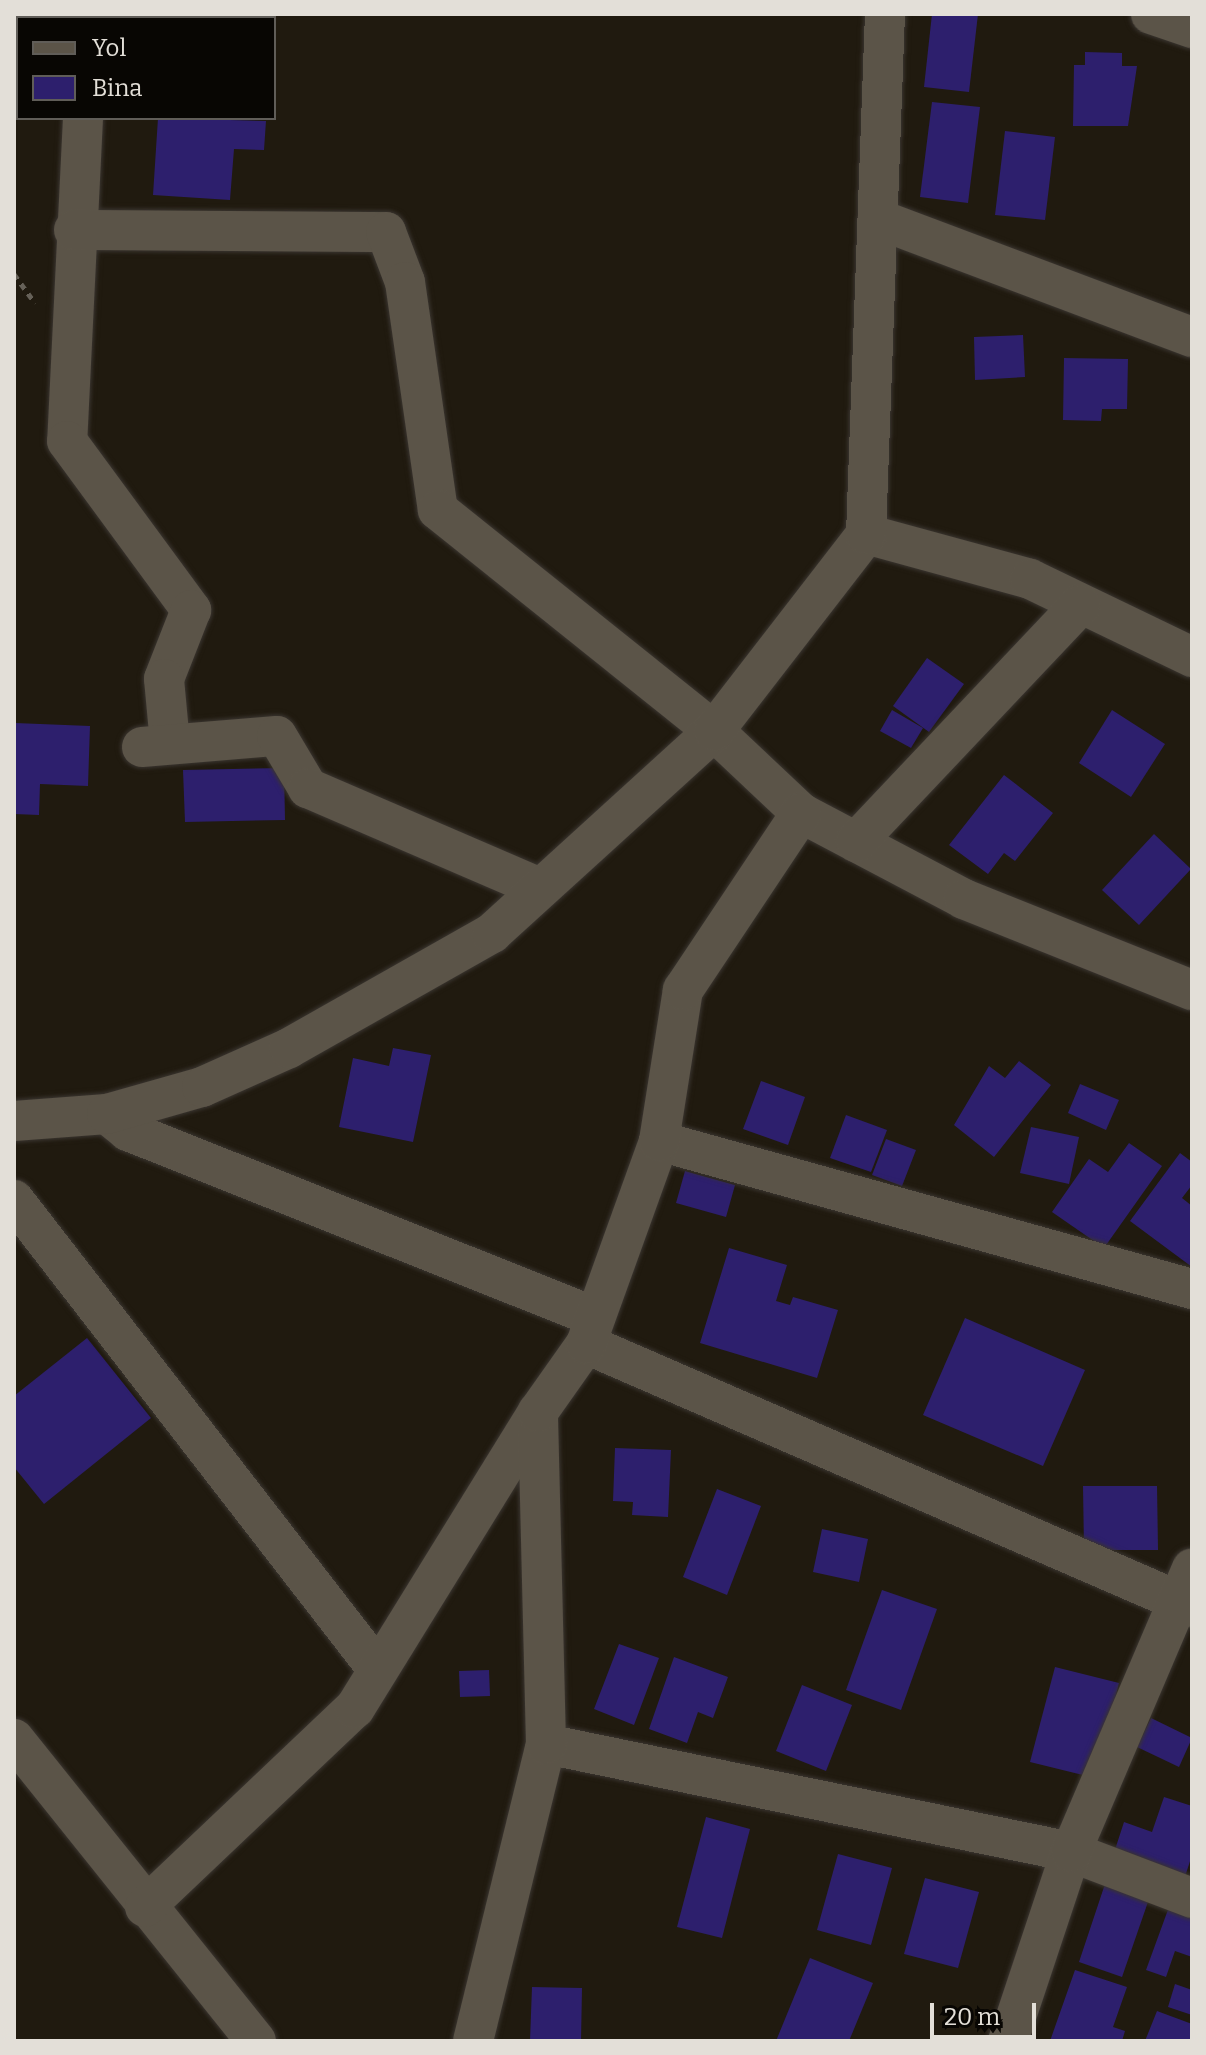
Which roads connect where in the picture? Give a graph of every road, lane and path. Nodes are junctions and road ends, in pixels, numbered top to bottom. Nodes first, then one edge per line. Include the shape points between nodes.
1 (885, 14) edge
2 (1151, 14) edge
3 (1192, 28) edge
4 (83, 120) edge
5 (878, 219) junction
6 (74, 230) junction
7 (1192, 337) edge
8 (866, 534) junction
9 (1080, 605) junction
10 (1192, 657) edge
11 (714, 731) junction
12 (801, 813) junction
13 (856, 842) junction
14 (538, 887) junction
15 (1192, 990) edge
16 (107, 1114) junction
17 (14, 1121) edge
18 (659, 1141) junction
19 (14, 1200) edge
20 (1192, 1289) edge
21 (590, 1330) junction
22 (538, 1412) junction
23 (1188, 1592) edge
24 (378, 1670) junction
25 (14, 1739) edge
26 (546, 1744) junction
27 (1071, 1852) junction
28 (1192, 1898) edge
29 (145, 1907) junction
30 (256, 2041) edge
31 (473, 2041) edge
32 (1008, 2041) edge

1 - 5 street
2 - 3 street
4 - 6 street
5 - 7 street
5 - 8 street
6 - 11 street via 386,232 405,282 438,510
6 - 14 street via 67,441 191,610 164,679 156,745 277,736 308,788
8 - 9 street via 1030,579
8 - 11 street
9 - 10 street
9 - 13 street
11 - 12 street
11 - 14 street
12 - 13 street
12 - 18 street via 683,990
13 - 15 street via 964,899
14 - 16 street via 492,933 289,1048 202,1087
16 - 17 street
16 - 21 street via 128,1131
18 - 20 street
18 - 21 street
19 - 24 street
21 - 22 street
21 - 23 street
22 - 24 street
22 - 26 street
23 - 27 street
24 - 29 street via 355,1708
25 - 29 street
26 - 27 street
26 - 31 street
27 - 28 street
27 - 32 street
29 - 30 street

